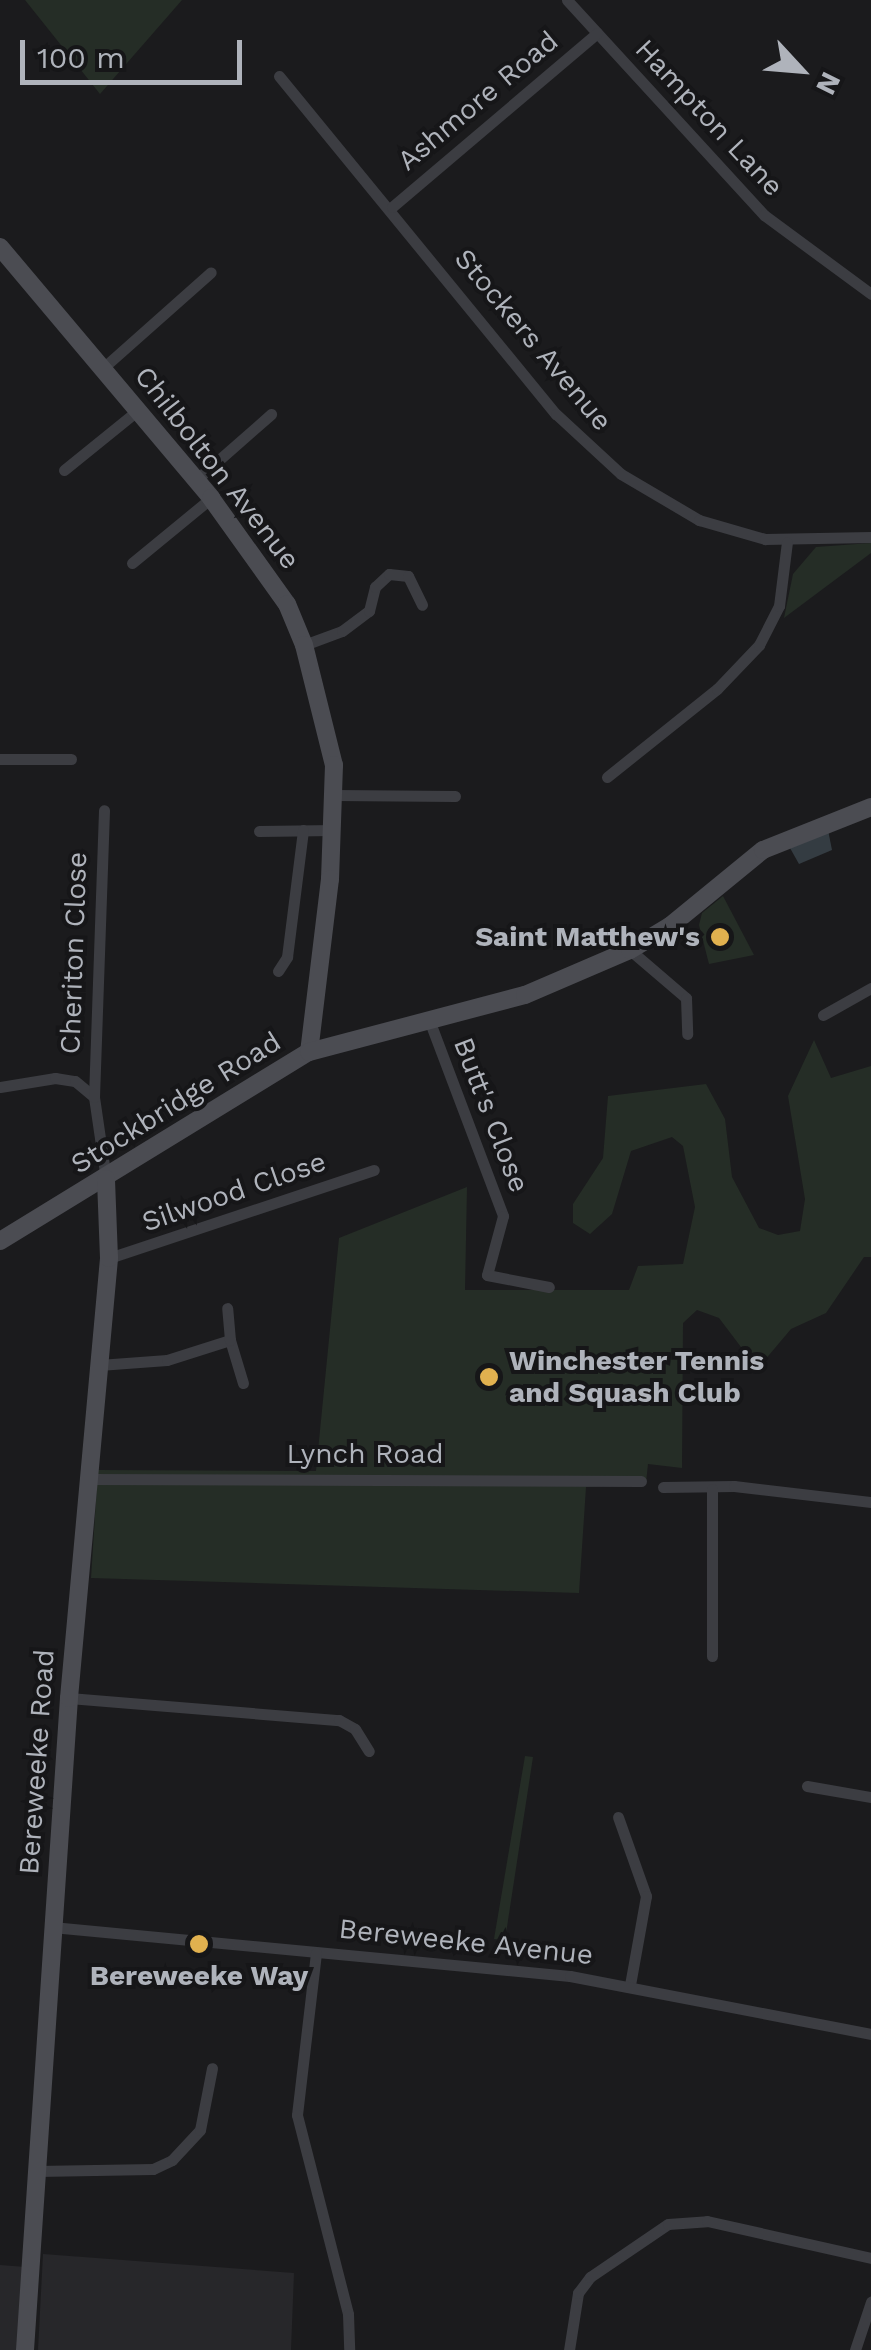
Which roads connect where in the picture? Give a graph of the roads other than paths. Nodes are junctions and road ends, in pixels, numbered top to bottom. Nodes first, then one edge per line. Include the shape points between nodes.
1 (567, 0) edge
2 (597, 33) junction
3 (279, 76) dead end
4 (392, 208) junction
5 (0, 247) edge
6 (210, 272) dead end
7 (871, 294) edge
8 (103, 368) junction
9 (138, 410) junction
10 (271, 414) dead end
11 (64, 470) dead end
12 (196, 480) junction
13 (211, 498) junction
14 (871, 538) edge
15 (787, 542) junction
16 (132, 563) dead end
17 (422, 605) dead end
18 (304, 645) junction
19 (71, 759) dead end
20 (0, 760) edge
21 (607, 777) dead end
22 (334, 796) junction
23 (455, 796) dead end
24 (871, 807) edge
25 (104, 810) dead end
26 (303, 830) junction
27 (334, 830) junction
28 (259, 831) dead end
29 (630, 950) junction
30 (278, 971) dead end
31 (871, 988) edge
32 (823, 1015) dead end
33 (430, 1025) junction
34 (687, 1034) dead end
35 (309, 1052) junction
36 (0, 1087) edge
37 (94, 1097) junction
38 (374, 1170) dead end
39 (106, 1179) junction
40 (0, 1241) edge
41 (110, 1258) junction
42 (550, 1287) dead end
43 (227, 1308) dead end
44 (230, 1340) junction
45 (98, 1365) junction
46 (242, 1383) dead end
47 (88, 1479) junction
48 (641, 1480) dead end
49 (662, 1487) dead end
50 (712, 1489) junction
51 (871, 1502) edge
52 (712, 1656) dead end
53 (69, 1698) junction
54 (369, 1751) dead end
55 (807, 1786) dead end
56 (871, 1797) edge
57 (618, 1817) dead end
58 (52, 1926) junction
59 (316, 1953) junction
60 (630, 1984) junction
61 (871, 2034) edge
62 (212, 2068) dead end
63 (37, 2171) junction
64 (871, 2258) edge
65 (871, 2302) edge
66 (25, 2350) edge
67 (349, 2350) edge
68 (569, 2350) edge
69 (855, 2350) edge

1 - 2 street, Hampton Lane
2 - 4 street, Ashmore Road
2 - 7 street, Hampton Lane via 764,215
3 - 4 street, Stockers Avenue
4 - 15 street, Stockers Avenue via 587,448 699,520
5 - 8 main road, Chilbolton Avenue
6 - 8 street
8 - 9 main road, Chilbolton Avenue
9 - 11 street
9 - 12 main road, Chilbolton Avenue
10 - 12 street
12 - 13 main road, Chilbolton Avenue
13 - 16 street
13 - 18 main road, Chilbolton Avenue via 286,604
14 - 15 street, Stockers Avenue
15 - 21 street via 779,606 759,646
17 - 18 street via 408,576 389,574 375,587 370,611 342,632
18 - 22 main road, Chilbolton Avenue via 324,711
19 - 20 street
22 - 23 street
22 - 27 main road, Chilbolton Avenue
24 - 29 main road, Stockbridge Road via 763,850
25 - 37 street, Cheriton Close
26 - 27 street
26 - 28 street
26 - 30 street via 288,957
27 - 35 main road, Chilbolton Avenue
29 - 33 main road, Stockbridge Road via 525,995
29 - 34 street via 686,998
31 - 32 street
33 - 35 main road, Stockbridge Road
33 - 42 street, Butt's Close via 502,1216 487,1275
35 - 39 main road, Stockbridge Road
36 - 37 street via 56,1078 75,1081
37 - 39 street, Cheriton Close
38 - 41 street, Silwood Close
39 - 40 main road, Stockbridge Road
39 - 41 main road, Bereweeke Road
41 - 45 main road, Bereweeke Road
43 - 44 street
44 - 45 street via 167,1360
44 - 46 street
45 - 47 main road, Bereweeke Road
47 - 48 street, Lynch Road
47 - 53 main road, Bereweeke Road
49 - 50 street
50 - 51 street
50 - 52 street
53 - 54 street via 339,1720 355,1729
53 - 58 main road, Bereweeke Road
55 - 56 street
57 - 60 street via 646,1896
58 - 59 street, Bereweeke Avenue
58 - 63 main road, Bereweeke Road
59 - 60 street, Bereweeke Avenue
59 - 67 street via 297,2114 348,2314
60 - 61 street, Bereweeke Avenue
62 - 63 street via 200,2130 172,2160 154,2169
63 - 66 main road, Bereweeke Road
64 - 68 street via 707,2221 668,2224 584,2284
65 - 69 street

